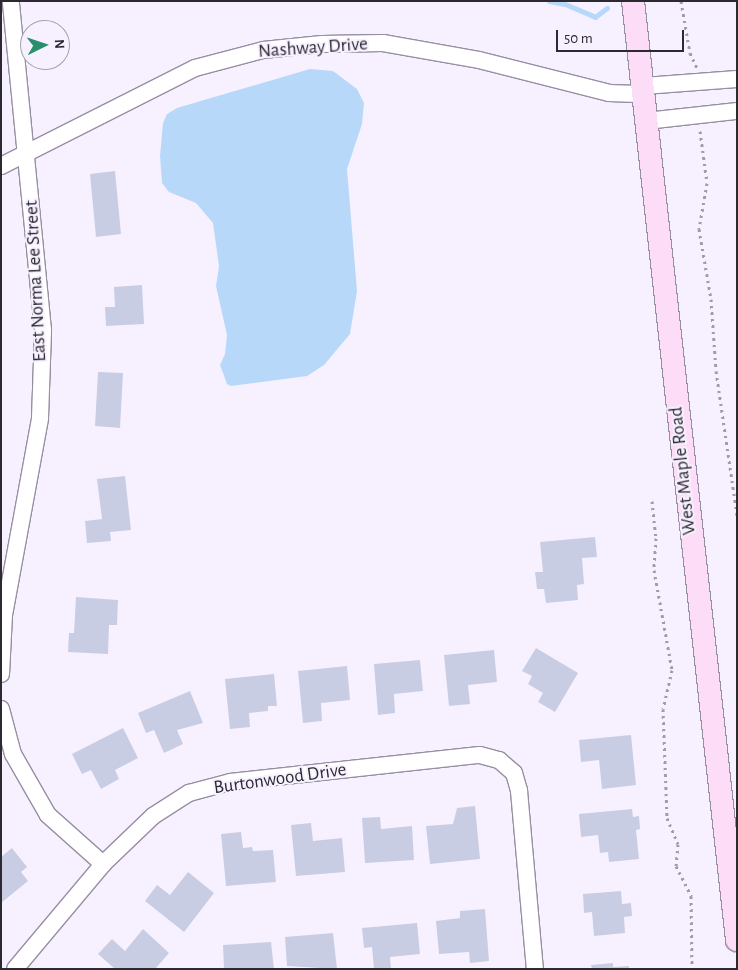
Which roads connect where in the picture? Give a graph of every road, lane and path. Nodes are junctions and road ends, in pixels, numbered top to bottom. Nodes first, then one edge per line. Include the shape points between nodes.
1 (11, 1) edge
2 (633, 1) edge
3 (681, 1) edge
4 (698, 71) dead end
5 (737, 79) edge
6 (644, 90) junction
7 (737, 112) edge
8 (646, 121) junction
9 (700, 126) dead end
10 (28, 154) junction
11 (1, 166) edge
12 (652, 501) dead end
13 (737, 516) edge
14 (1, 674) edge
15 (1, 709) edge
16 (103, 864) junction
17 (735, 909) edge
18 (737, 939) edge
19 (15, 969) edge
20 (535, 969) edge
21 (692, 969) edge

1 - 10 street, East Norma Lee Street
2 - 6 main road, West Maple Road
3 - 4 path via 690,53
5 - 6 street, Nashway Drive
6 - 8 main road, West Maple Road
6 - 10 street, Nashway Drive via 609,94 479,60 383,43 312,44 263,50 195,68
7 - 8 street
8 - 17 main road, West Maple Road
9 - 13 path via 707,183 699,228 711,298 716,372
10 - 11 street, Nashway Drive
10 - 14 street, East Norma Lee Street via 43,330 40,418 4,615
12 - 21 path via 655,512 655,581 672,670 664,709 666,818 678,844 676,866 691,896
15 - 16 street via 13,754 48,815
16 - 19 street, Burtonwood Drive
16 - 20 street, Burtonwood Drive via 153,816 189,793 230,782 480,756 499,760 514,772 519,791
17 - 18 main road, West Maple Road

